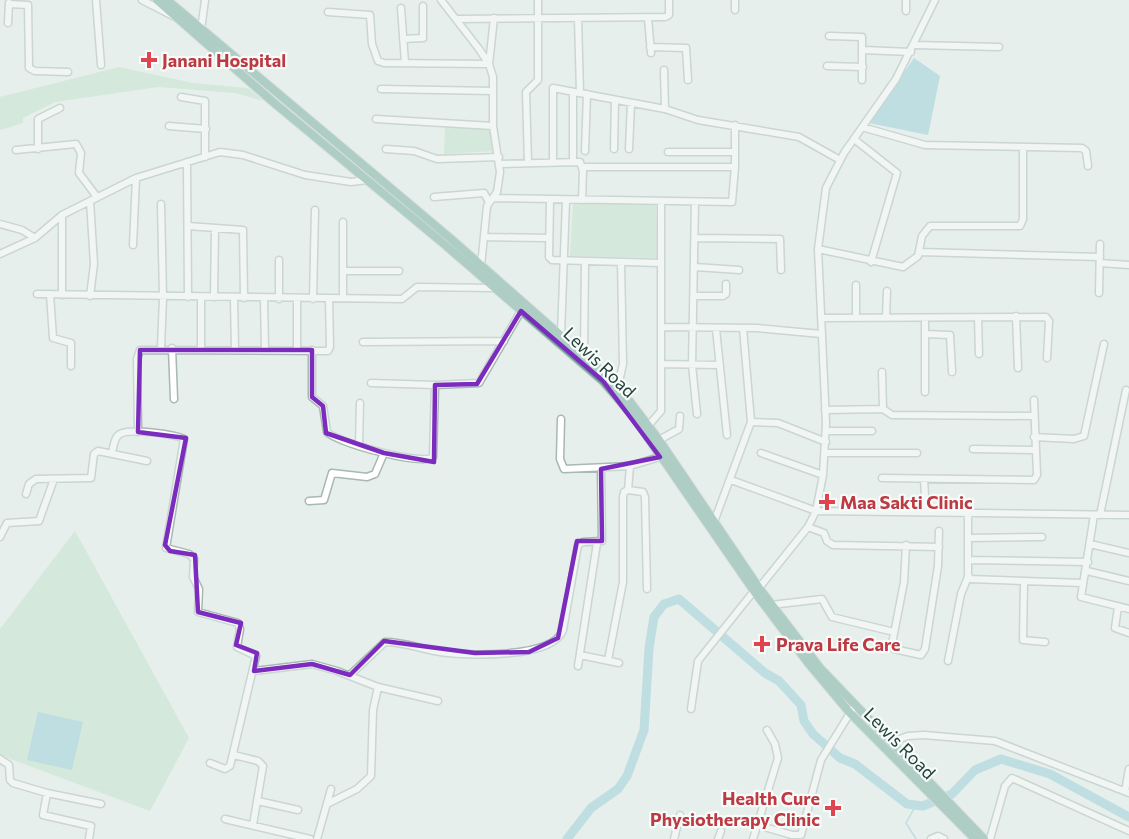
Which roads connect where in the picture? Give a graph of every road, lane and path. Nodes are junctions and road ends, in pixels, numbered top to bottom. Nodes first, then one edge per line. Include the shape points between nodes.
1 (96, 0) edge
2 (142, 0) edge
3 (158, 0) edge
4 (167, 0) edge
5 (205, 0) edge
6 (441, 0) edge
7 (538, 0) edge
8 (669, 0) edge
9 (735, 0) edge
10 (906, 0) edge
11 (935, 0) edge
12 (9, 2) edge
13 (423, 6) dead end
14 (401, 8) dead end
15 (735, 10) dead end
16 (906, 10) dead end
17 (0, 12) edge
18 (328, 12) dead end
19 (8, 13) junction
20 (538, 17) junction
21 (176, 18) junction
22 (494, 18) junction
23 (578, 18) junction
24 (648, 18) junction
25 (457, 19) junction
26 (8, 23) dead end
27 (201, 30) junction
28 (829, 36) dead end
29 (403, 39) junction
30 (999, 47) dead end
31 (913, 48) junction
32 (863, 50) junction
33 (405, 63) junction
34 (489, 64) junction
35 (101, 65) dead end
36 (827, 66) dead end
37 (863, 67) junction
38 (664, 70) dead end
39 (68, 72) dead end
40 (688, 80) dead end
41 (862, 80) dead end
42 (381, 89) dead end
43 (493, 91) junction
44 (580, 93) junction
45 (181, 96) dead end
46 (276, 99) junction
47 (615, 101) junction
48 (631, 103) junction
49 (60, 108) dead end
50 (665, 109) junction
51 (376, 118) dead end
52 (735, 125) junction
53 (169, 126) dead end
54 (493, 126) junction
55 (862, 127) junction
56 (206, 129) junction
57 (854, 139) junction
58 (1023, 147) junction
59 (38, 149) junction
60 (386, 149) dead end
61 (629, 149) dead end
62 (16, 150) dead end
63 (614, 150) dead end
64 (585, 151) dead end
65 (668, 152) dead end
66 (735, 152) junction
67 (343, 155) junction
68 (205, 157) junction
69 (499, 160) junction
70 (840, 160) junction
71 (573, 161) junction
72 (187, 162) junction
73 (553, 162) junction
74 (528, 163) junction
75 (1088, 166) dead end
76 (582, 167) junction
77 (735, 167) junction
78 (136, 178) junction
79 (367, 180) junction
80 (434, 196) dead end
81 (97, 197) junction
82 (492, 200) junction
83 (550, 200) junction
84 (566, 200) junction
85 (582, 200) junction
86 (90, 201) junction
87 (661, 201) junction
88 (694, 202) junction
89 (161, 204) dead end
90 (315, 210) dead end
91 (62, 215) junction
92 (343, 222) dead end
93 (0, 224) edge
94 (188, 226) junction
95 (215, 228) junction
96 (484, 237) junction
97 (35, 238) junction
98 (548, 238) junction
99 (695, 238) junction
100 (447, 241) junction
101 (1100, 244) dead end
102 (133, 245) dead end
103 (818, 249) junction
104 (920, 252) junction
105 (0, 254) edge
106 (279, 260) dead end
107 (1100, 260) junction
108 (564, 261) junction
109 (585, 262) junction
110 (621, 262) junction
111 (661, 262) junction
112 (871, 262) junction
113 (1129, 265) edge
114 (481, 266) junction
115 (695, 267) junction
116 (739, 270) dead end
117 (781, 270) dead end
118 (343, 271) junction
119 (399, 271) dead end
120 (726, 284) dead end
121 (856, 285) dead end
122 (495, 288) junction
123 (887, 291) dead end
124 (1099, 293) dead end
125 (37, 294) dead end
126 (50, 294) junction
127 (62, 295) junction
128 (90, 296) junction
129 (694, 296) junction
130 (163, 297) junction
131 (188, 297) junction
132 (201, 297) junction
133 (214, 297) junction
134 (234, 298) junction
135 (244, 298) junction
136 (329, 298) junction
137 (343, 298) junction
138 (264, 299) junction
139 (279, 299) junction
140 (297, 299) junction
141 (313, 299) junction
142 (521, 311) junction
143 (1016, 316) junction
144 (856, 317) junction
145 (821, 318) junction
146 (886, 318) junction
147 (925, 318) junction
148 (978, 318) junction
149 (662, 327) junction
150 (694, 328) junction
151 (743, 328) junction
152 (716, 329) junction
153 (561, 334) junction
154 (821, 334) junction
155 (925, 334) junction
156 (504, 341) junction
157 (363, 342) dead end
158 (1104, 344) dead end
159 (161, 348) junction
160 (172, 348) junction
161 (201, 348) junction
162 (235, 349) junction
163 (265, 349) junction
164 (297, 349) junction
165 (312, 350) junction
166 (584, 354) junction
167 (979, 354) dead end
168 (1047, 358) dead end
169 (661, 364) junction
170 (692, 365) junction
171 (720, 365) junction
172 (71, 366) dead end
173 (1018, 368) dead end
174 (882, 372) dead end
175 (952, 372) dead end
176 (371, 383) dead end
177 (435, 385) junction
178 (618, 386) junction
179 (1126, 390) dead end
180 (925, 392) dead end
181 (174, 399) dead end
182 (1034, 400) dead end
183 (360, 403) dead end
184 (883, 409) junction
185 (825, 410) junction
186 (697, 414) dead end
187 (680, 416) dead end
188 (1034, 416) junction
189 (561, 419) dead end
190 (751, 422) junction
191 (648, 426) junction
192 (826, 431) junction
193 (872, 431) dead end
194 (138, 432) junction
195 (727, 435) dead end
196 (1034, 437) junction
197 (658, 440) junction
198 (826, 442) junction
199 (359, 445) junction
200 (973, 449) dead end
201 (1036, 450) junction
202 (112, 452) junction
203 (384, 453) junction
204 (761, 453) dead end
205 (826, 453) junction
206 (917, 453) dead end
207 (660, 457) junction
208 (147, 461) dead end
209 (630, 466) junction
210 (601, 469) junction
211 (823, 475) junction
212 (54, 478) junction
213 (882, 478) dead end
214 (924, 479) junction
215 (731, 480) junction
216 (628, 490) junction
217 (26, 494) dead end
218 (309, 501) dead end
219 (816, 511) junction
220 (926, 512) junction
221 (968, 512) junction
222 (1097, 514) junction
223 (1129, 515) edge
224 (714, 522) junction
225 (808, 527) junction
226 (939, 531) dead end
227 (0, 536) edge
228 (1042, 537) dead end
229 (968, 538) junction
230 (597, 543) junction
231 (1090, 544) junction
232 (906, 545) junction
233 (939, 547) junction
234 (731, 553) junction
235 (1129, 553) edge
236 (968, 560) junction
237 (1088, 562) junction
238 (1087, 571) junction
239 (968, 577) junction
240 (1024, 581) junction
241 (1129, 581) edge
242 (1083, 583) junction
243 (647, 589) dead end
244 (756, 590) junction
245 (771, 605) junction
246 (1118, 607) junction
247 (1129, 609) edge
248 (894, 632) junction
249 (1129, 633) edge
250 (1044, 642) dead end
251 (579, 655) junction
252 (608, 660) junction
253 (948, 661) dead end
254 (619, 663) dead end
255 (578, 666) dead end
256 (254, 671) junction
257 (350, 675) junction
258 (378, 687) junction
259 (438, 701) dead end
260 (855, 705) junction
261 (691, 709) dead end
262 (850, 713) junction
263 (767, 730) dead end
264 (892, 747) junction
265 (234, 755) junction
266 (0, 759) edge
267 (210, 763) dead end
268 (1129, 769) edge
269 (331, 789) dead end
270 (1127, 792) edge
271 (47, 793) junction
272 (258, 801) junction
273 (101, 804) dead end
274 (327, 804) junction
275 (298, 810) dead end
276 (680, 815) dead end
277 (225, 819) dead end
278 (253, 825) junction
279 (757, 825) junction
280 (721, 831) dead end
281 (1129, 831) edge
282 (983, 838) edge
283 (89, 839) edge
284 (310, 839) edge
285 (317, 839) edge
286 (674, 839) edge
287 (718, 839) edge
288 (753, 839) edge
289 (931, 839) edge
290 (944, 839) edge

1 - 35 street
2 - 21 street
3 - 21 main road, Lewis Road
4 - 27 main road, Lewis Road
5 - 27 street
6 - 25 street
7 - 20 street
8 - 24 street via 668,16
9 - 15 street
10 - 16 street
11 - 31 street
12 - 19 street
12 - 39 street via 28,5 29,68
13 - 29 street via 423,38
14 - 29 street
17 - 19 street
18 - 33 street via 368,13 378,62
19 - 26 street
20 - 22 street
20 - 23 street
20 - 74 street via 538,80 526,92
21 - 46 main road, Lewis Road via 251,83
22 - 25 street
22 - 34 street
23 - 24 street
23 - 44 street
24 - 40 street via 650,50 686,48
25 - 34 street
27 - 46 main road, Lewis Road via 258,77
28 - 32 street via 860,36
29 - 33 street
30 - 31 street
31 - 32 street
31 - 55 street
32 - 37 street
33 - 34 street
34 - 43 street
36 - 37 street
37 - 41 street
38 - 50 street
42 - 43 street
43 - 54 street
44 - 47 street
44 - 64 street
44 - 71 street
44 - 73 street via 553,88
45 - 56 street via 205,101
46 - 67 main road, Lewis Road
47 - 48 street
47 - 63 street
48 - 50 street
48 - 61 street
49 - 59 street via 38,119
50 - 52 street via 698,120
51 - 54 street
52 - 66 street
52 - 70 street via 798,137
53 - 56 street
54 - 69 street
55 - 57 street
55 - 58 street via 925,145
56 - 68 street
57 - 70 street
57 - 112 street via 897,173
58 - 75 street via 1082,148 1087,153
58 - 104 street via 1022,224 930,226 921,236
59 - 62 street
59 - 81 street via 72,143 80,147 79,173
60 - 69 street via 414,151 437,159
65 - 66 street
66 - 77 street
67 - 79 main road, Lewis Road
67 - 100 main road, Lewis Road
68 - 72 street
68 - 79 street via 230,153 305,175 351,182
69 - 74 street
69 - 82 street via 499,186
70 - 103 street via 826,188
71 - 73 street
71 - 76 street via 580,162
72 - 78 street
72 - 94 street
73 - 74 street
76 - 77 street
76 - 85 street
77 - 88 street via 732,202
78 - 81 street
78 - 102 street
79 - 100 main road, Lewis Road
80 - 82 street via 484,193
81 - 86 street
82 - 83 street
82 - 96 street
83 - 84 street
83 - 98 street
84 - 85 street
84 - 108 street
85 - 87 street
86 - 91 street
86 - 128 street via 94,264
87 - 88 street
87 - 111 street
88 - 99 street
89 - 130 street
90 - 141 street
91 - 97 street
91 - 127 street
92 - 118 street
93 - 97 street
94 - 95 street
94 - 131 street
95 - 133 street
95 - 135 street via 239,228 244,232
96 - 98 street
96 - 114 street
97 - 105 street
98 - 108 street via 549,257
99 - 115 street
99 - 117 street via 780,239
100 - 114 main road, Lewis Road
100 - 122 main road, Lewis Road
101 - 107 street
103 - 112 street
103 - 145 street
104 - 107 street
104 - 112 street via 903,267
106 - 139 street
107 - 113 street
107 - 124 street
108 - 109 street
108 - 153 street
109 - 110 street
109 - 166 street
110 - 111 street
110 - 178 street via 622,364
111 - 149 street
114 - 153 main road, Lewis Road
115 - 116 street
115 - 129 street
118 - 119 street
118 - 137 street
120 - 129 street via 723,296
121 - 144 street
122 - 137 street via 417,287 402,299
122 - 142 main road, Lewis Road
123 - 146 street
125 - 126 street
126 - 127 street
126 - 172 street via 52,338 71,343
127 - 128 street
128 - 130 street
129 - 150 street
130 - 131 street
130 - 159 street
131 - 132 street
132 - 133 street
132 - 161 street
133 - 134 street
134 - 135 street
134 - 162 street
135 - 138 street
136 - 137 street
136 - 141 street
136 - 165 street via 330,350
138 - 139 street
138 - 163 street
139 - 140 street
140 - 141 street
140 - 164 street
142 - 156 street
142 - 207 main road, Lewis Road via 603,381 634,417
143 - 148 street
143 - 168 street via 1048,319
143 - 173 street
144 - 145 street
144 - 146 street
145 - 154 street
146 - 147 street
147 - 148 street
147 - 155 street
148 - 167 street
149 - 150 street
149 - 169 street
150 - 152 street
150 - 170 street
151 - 152 street
151 - 154 street
151 - 190 street
152 - 171 street
153 - 166 main road, Lewis Road
154 - 185 street
155 - 175 street via 950,335
155 - 180 street
156 - 157 street
156 - 177 street via 478,383
158 - 196 street via 1084,436
159 - 160 street
159 - 194 street via 143,348 138,353
160 - 161 street
160 - 181 street
161 - 162 street
162 - 163 street
163 - 164 street
164 - 165 street
165 - 199 street via 312,397 323,406 327,432
166 - 178 main road, Lewis Road
169 - 170 street
169 - 191 street via 661,411
170 - 171 street
170 - 186 street
171 - 195 street
174 - 184 street
176 - 177 street
177 - 203 street via 433,457 426,460
178 - 191 main road, Lewis Road
179 - 222 street
182 - 188 street
183 - 199 street
184 - 185 street
184 - 188 street via 897,416
185 - 192 street
187 - 197 street via 679,429
188 - 196 street
189 - 210 street via 560,459 564,469
190 - 198 street via 784,425
190 - 215 street
191 - 197 main road, Lewis Road
192 - 193 street
192 - 198 street
194 - 202 street via 119,434
194 - 256 street via 184,439 166,548 192,556 193,577 199,589 198,612 238,623 236,645 255,654
196 - 201 street
197 - 224 main road, Lewis Road
198 - 205 street
199 - 203 street
200 - 201 street
201 - 214 street via 1036,475 1030,482
202 - 208 street
202 - 212 street via 95,452 91,478
203 - 218 street via 375,474 367,477 332,473 324,500
204 - 211 street
205 - 206 street
205 - 211 street
207 - 209 street
207 - 234 main road, Lewis Road
209 - 210 street
209 - 216 street
210 - 230 street via 602,539
211 - 219 street
212 - 217 street via 36,479 29,484
212 - 227 street via 39,521 7,523
213 - 214 street
214 - 220 street
215 - 219 street
215 - 224 street
216 - 243 street via 643,492 645,497
216 - 252 street via 623,497 623,582
219 - 220 street
219 - 225 street
220 - 221 street
221 - 222 street
221 - 229 street
222 - 223 street
222 - 231 street
224 - 234 main road, Lewis Road
225 - 232 street via 820,530 832,545
225 - 244 street
226 - 233 street
228 - 229 street
229 - 236 street
230 - 251 street
230 - 257 street via 583,542 576,550 563,630 558,638 529,652 442,652 385,642
231 - 235 street
231 - 237 street
232 - 233 street
232 - 248 street via 904,582
233 - 248 street via 937,581 923,654 894,649
234 - 244 main road, Lewis Road
236 - 237 street
236 - 239 street
237 - 238 street
238 - 241 street
238 - 242 street
239 - 240 street
239 - 253 street
240 - 242 street
240 - 250 street via 1023,640
242 - 246 street via 1081,597
244 - 245 main road, Lewis Road
244 - 261 street via 696,666
244 - 262 main road, Lewis Road
245 - 248 street via 822,599 832,617
245 - 260 main road, Lewis Road via 820,668
246 - 247 street
246 - 249 street via 1114,626
251 - 252 street
251 - 255 street
252 - 254 street
256 - 257 street via 312,664
256 - 265 street
257 - 258 street
258 - 259 street
258 - 274 street via 373,710 371,776 357,789
260 - 262 street
260 - 264 main road, Lewis Road
262 - 264 main road, Lewis Road
262 - 279 street via 821,760 801,835
263 - 279 street via 776,744 778,758
264 - 270 street via 908,736 924,735 995,741
264 - 282 main road, Lewis Road
265 - 267 street via 228,768
265 - 272 street via 263,766
266 - 271 street via 9,765 13,783
268 - 270 street
269 - 274 street
271 - 273 street
271 - 283 street via 43,815 91,826
272 - 275 street
272 - 278 street
274 - 285 street
276 - 286 street
277 - 278 street
278 - 284 street
279 - 288 street
280 - 287 street
281 - 282 street via 1012,778 1007,780
289 - 290 street

